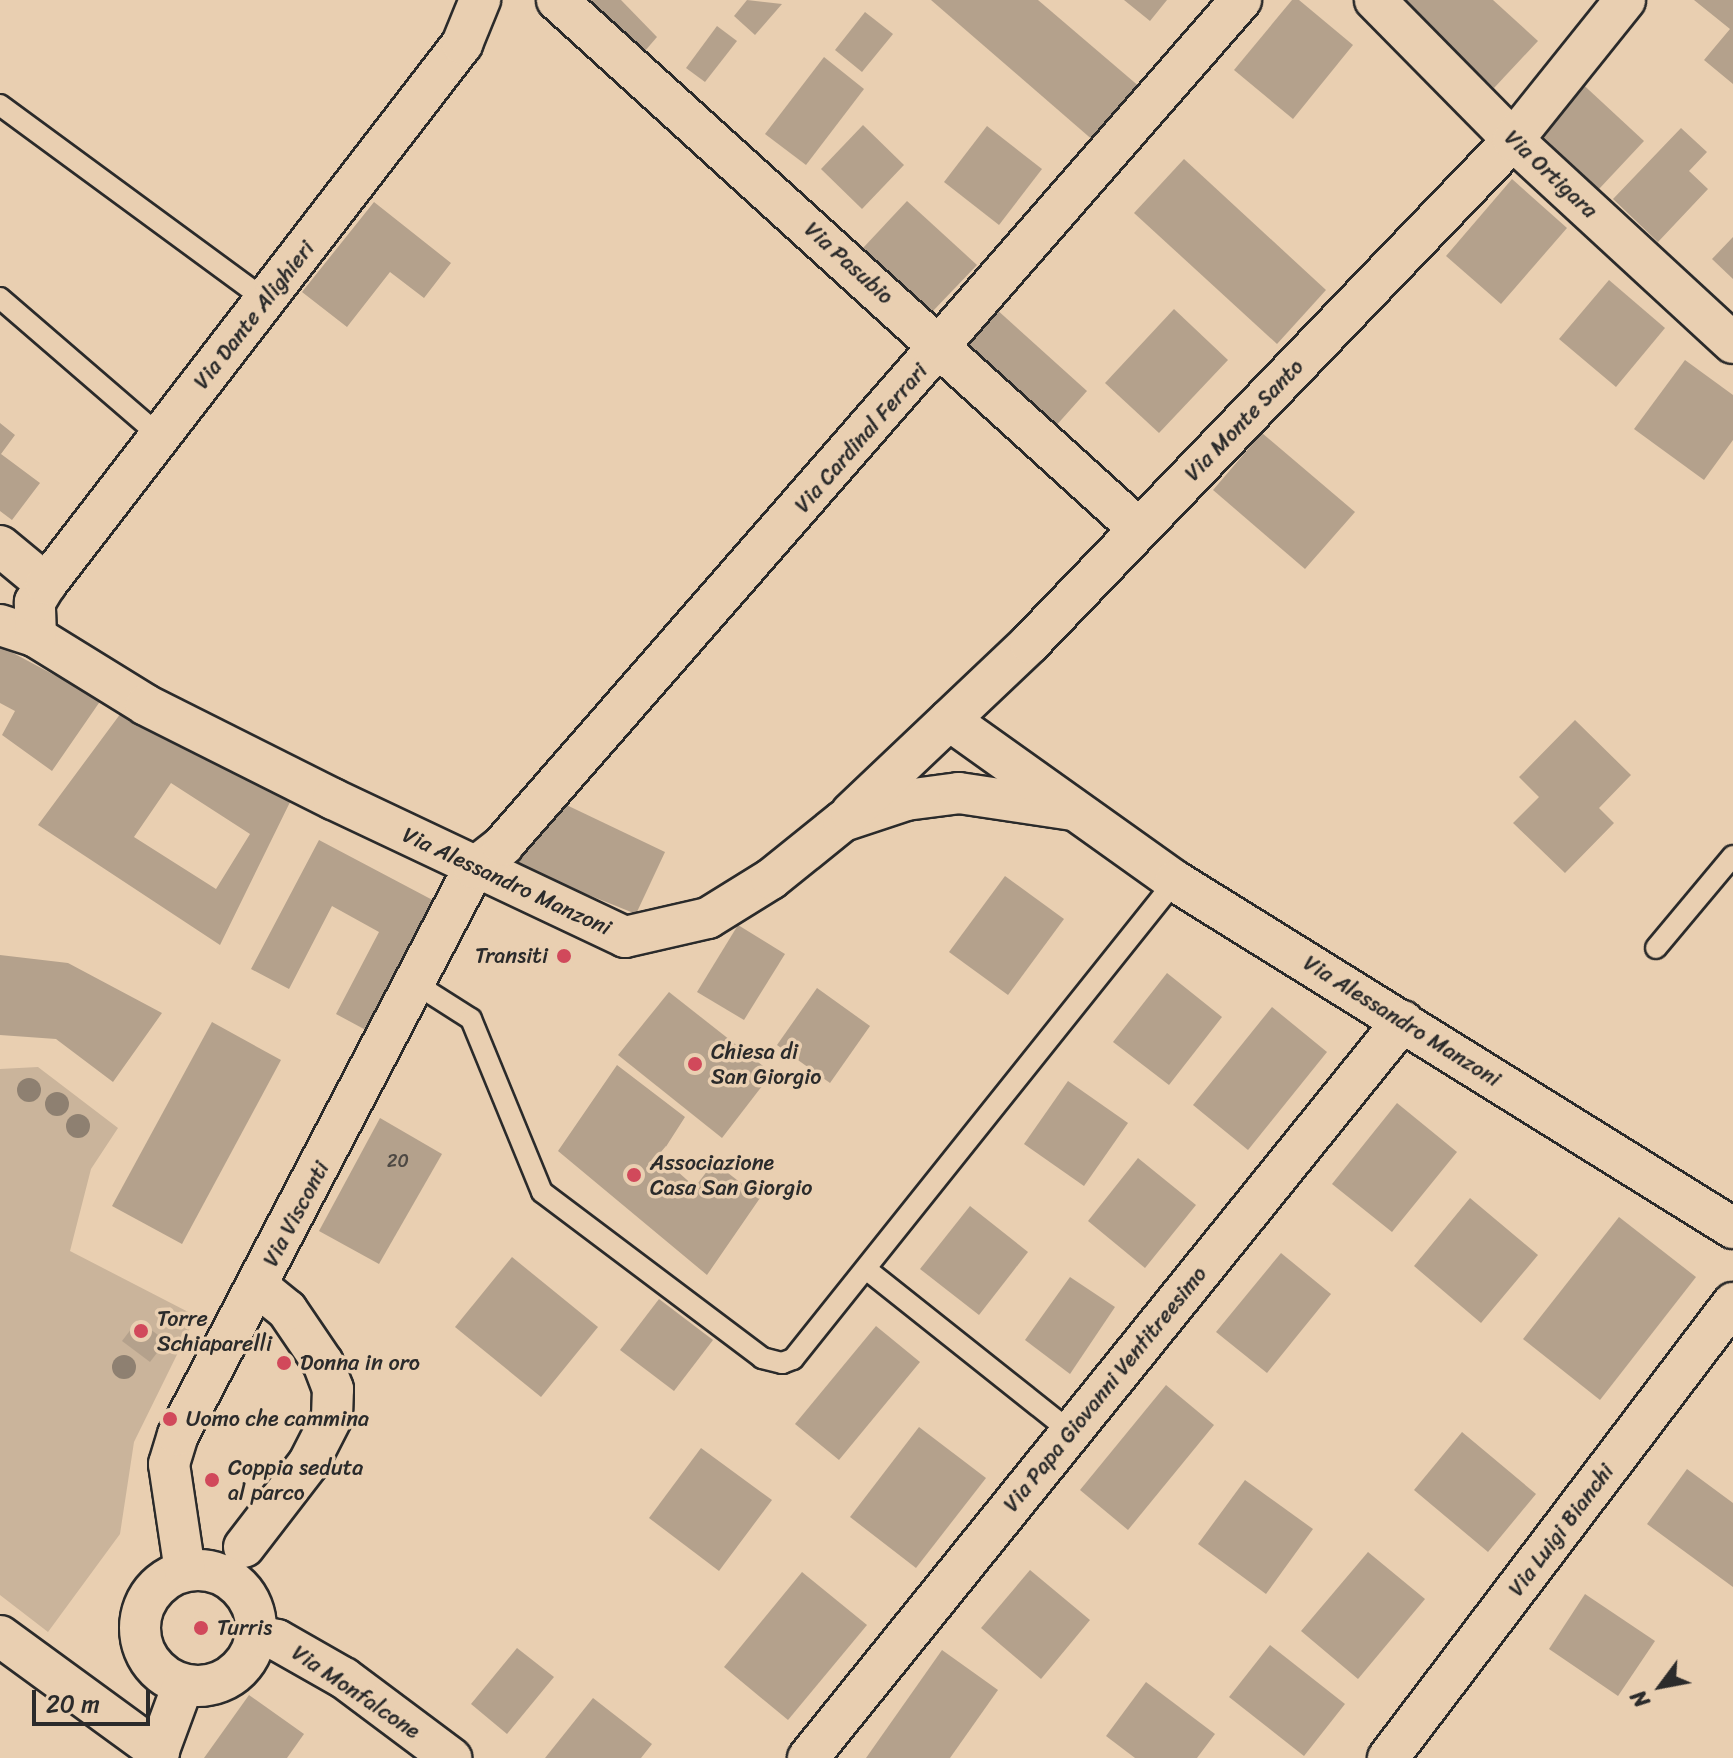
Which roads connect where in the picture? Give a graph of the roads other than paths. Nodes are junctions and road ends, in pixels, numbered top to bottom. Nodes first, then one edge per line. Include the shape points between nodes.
1 (480, 0) edge
2 (557, 0) edge
3 (1241, 0) edge
4 (1375, 0) edge
5 (1625, 0) edge
6 (0, 105) edge
7 (1513, 140) junction
8 (0, 298) edge
9 (265, 300) junction
10 (1733, 343) edge
11 (942, 346) junction
12 (160, 436) junction
13 (1139, 529) junction
14 (0, 546) edge
15 (46, 584) junction
16 (0, 601) edge
17 (18, 631) edge
18 (949, 720) junction
19 (1073, 810) junction
20 (843, 821) junction
21 (1733, 856) edge
22 (474, 868) junction
23 (1175, 881) junction
24 (1656, 948) dead end
25 (416, 984) junction
26 (1403, 1021) junction
27 (1733, 1228) edge
28 (866, 1269) junction
29 (257, 1286) junction
30 (1733, 1303) edge
31 (1071, 1432) junction
32 (244, 1547) dead end
33 (185, 1571) junction
34 (0, 1636) edge
35 (257, 1636) junction
36 (183, 1685) junction
37 (158, 1755) edge
38 (451, 1758) edge
39 (808, 1758) edge
40 (1388, 1758) edge

1 - 9 street, Via Dante Alighieri via 462,44
2 - 11 street, Via Pasubio
3 - 11 street, Via Cardinal Ferrari
4 - 7 street, Via Ortigara
5 - 7 street, Via Monte Santo
6 - 9 lane
7 - 10 street, Via Ortigara
7 - 13 street, Via Monte Santo
8 - 12 lane
9 - 12 street, Via Dante Alighieri
11 - 13 street, Via Pasubio
11 - 22 street, Via Cardinal Ferrari via 503,845
12 - 15 street, Via Dante Alighieri
13 - 18 street, Via Monte Santo
14 - 15 street
15 - 16 street
15 - 17 street
17 - 22 street, Via Alessandro Manzoni via 146,705
18 - 19 street, Via Alessandro Manzoni
18 - 20 street, Via Monte Santo
19 - 20 street, Via Alessandro Manzoni via 959,793 906,800
19 - 23 street, Via Alessandro Manzoni
20 - 22 street, Via Alessandro Manzoni via 771,879 708,918 625,937
21 - 24 lane
22 - 25 street, Via Visconti
23 - 26 street, Via Alessandro Manzoni
23 - 28 lane
25 - 28 lane via 471,1019 542,1192 762,1358 793,1359
25 - 29 street, Via Visconti
26 - 27 street, Via Alessandro Manzoni
26 - 31 street, Via Papa Giovanni Ventitreesimo
28 - 31 lane
29 - 32 street via 287,1310 323,1363 333,1389 332,1417 308,1464
29 - 33 street, Via Visconti via 178,1435 169,1464
30 - 40 street, Via Luigi Bianchi
31 - 39 street, Via Papa Giovanni Ventitreesimo
33 - 35 street via 222,1574 238,1584 249,1599
33 - 36 street via 153,1591 140,1627 152,1663
34 - 37 street
35 - 36 street via 252,1652 231,1677 216,1684
35 - 38 street, Via Monfalcone via 277,1640 344,1678
36 - 37 street

